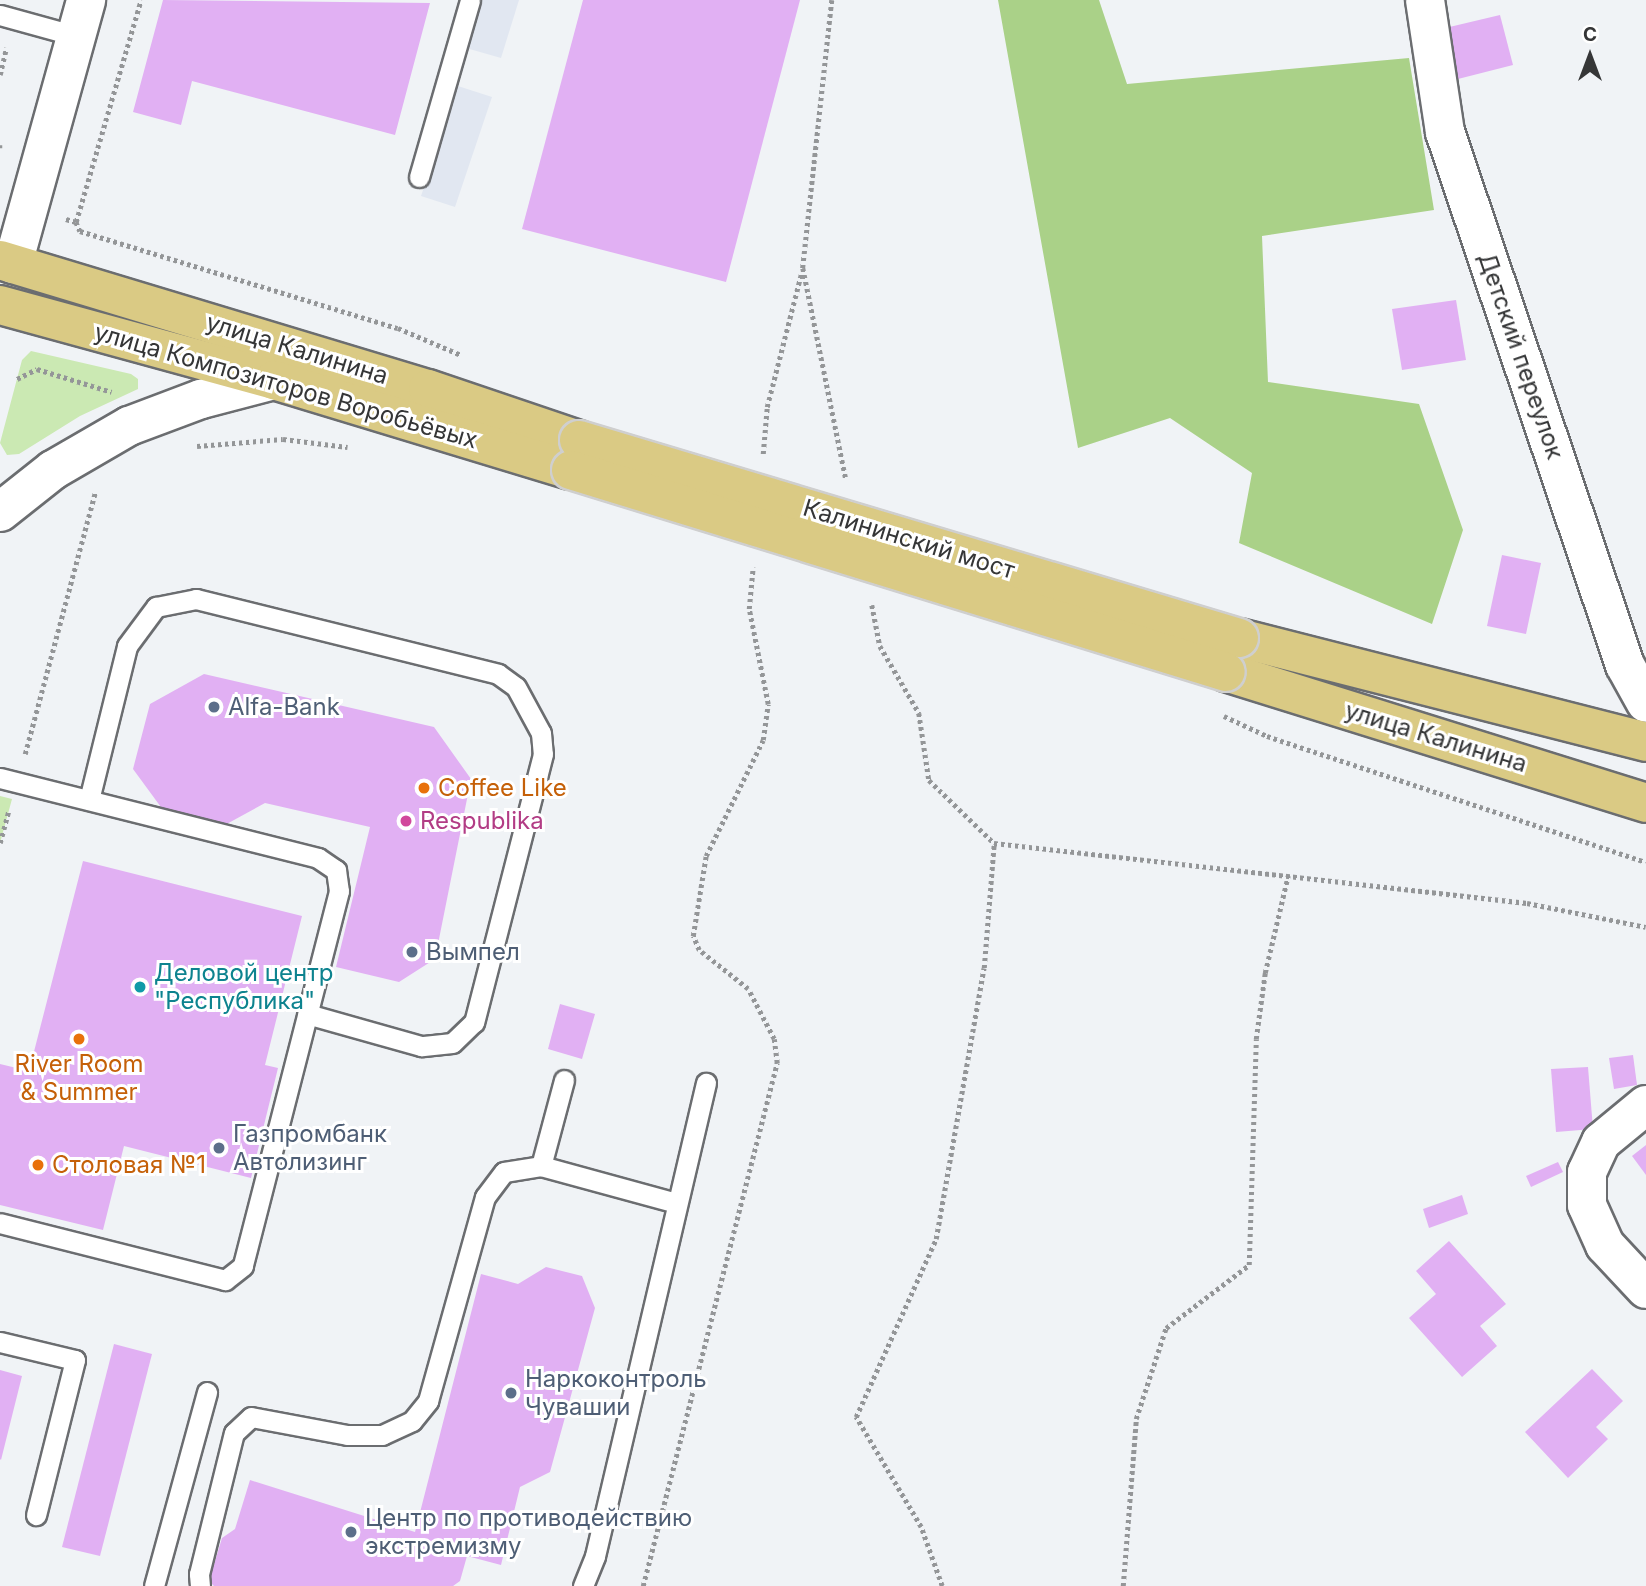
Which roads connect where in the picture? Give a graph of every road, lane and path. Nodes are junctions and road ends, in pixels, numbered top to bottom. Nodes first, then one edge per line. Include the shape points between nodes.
1 (86, 0) edge
2 (141, 0) edge
3 (470, 0) edge
4 (832, 0) edge
5 (1425, 0) edge
6 (0, 15) edge
7 (76, 36) junction
8 (419, 177) dead end
9 (80, 231) junction
10 (77, 241) dead end
11 (7, 262) edge
12 (803, 268) junction
13 (1, 309) edge
14 (474, 360) dead end
15 (17, 379) dead end
16 (274, 380) junction
17 (119, 400) dead end
18 (357, 448) dead end
19 (187, 449) dead end
20 (575, 455) junction
21 (762, 461) dead end
22 (847, 484) dead end
23 (102, 485) dead end
24 (0, 512) edge
25 (754, 555) dead end
26 (869, 592) dead end
27 (1232, 655) junction
28 (1646, 703) edge
29 (1212, 711) dead end
30 (1645, 739) edge
31 (24, 758) dead end
32 (0, 778) edge
33 (12, 799) dead end
34 (89, 800) junction
35 (1646, 803) edge
36 (0, 843) edge
37 (994, 843) junction
38 (1646, 862) edge
39 (1288, 876) junction
40 (1646, 927) edge
41 (307, 1014) junction
42 (564, 1080) dead end
43 (706, 1083) dead end
44 (1646, 1105) edge
45 (541, 1166) junction
46 (676, 1202) junction
47 (0, 1223) edge
48 (1646, 1289) edge
49 (0, 1342) edge
50 (207, 1392) dead end
51 (36, 1515) dead end
52 (154, 1586) edge
53 (200, 1586) edge
54 (583, 1586) edge
55 (643, 1586) edge
56 (942, 1586) edge
57 (1123, 1586) edge

1 - 7 street
2 - 9 path via 76,222
3 - 8 lane
4 - 12 path
5 - 28 street, Детский переулок via 1446,132 1625,664
6 - 7 lane
7 - 11 street
9 - 10 path
9 - 14 path via 398,328
11 - 13 main road
11 - 20 main road, улица Калинина via 428,389
12 - 21 path via 767,407
12 - 22 path
13 - 16 main road, улица Композиторов Воробьёвых
15 - 17 path via 37,369 105,387
16 - 20 main road, улица Композиторов Воробьёвых
16 - 24 street via 201,399 129,426 53,470
18 - 19 path via 282,439
20 - 27 main road, Калининский мост, bridge
23 - 31 path via 95,492 76,558
25 - 55 path via 750,609 768,704 763,740 706,856 693,936 699,950 748,989 774,1039 777,1063
26 - 37 path via 880,646 919,713 929,780
27 - 30 main road, улица Калинина
27 - 35 main road, улица Калинина
29 - 38 path via 1266,736
32 - 34 lane
33 - 36 path
34 - 41 lane via 318,858 336,870 339,891
34 - 41 lane via 127,646 156,607 196,599 498,674 516,687 541,733 543,754 474,1022 452,1043 422,1046
37 - 39 path
37 - 56 path via 984,968 936,1239 856,1417 921,1527
39 - 40 path via 1527,903
39 - 57 path via 1256,1039 1249,1265 1166,1328 1136,1419
41 - 47 lane via 243,1266 225,1280
42 - 45 lane
43 - 46 lane
44 - 48 street via 1601,1142 1587,1172 1587,1205 1605,1245
45 - 46 lane
45 - 53 lane via 504,1172 485,1197 428,1401 412,1421 382,1435 347,1435 251,1417 234,1433 199,1574
46 - 54 lane via 671,1241 595,1556
49 - 51 lane via 75,1360
50 - 52 lane

